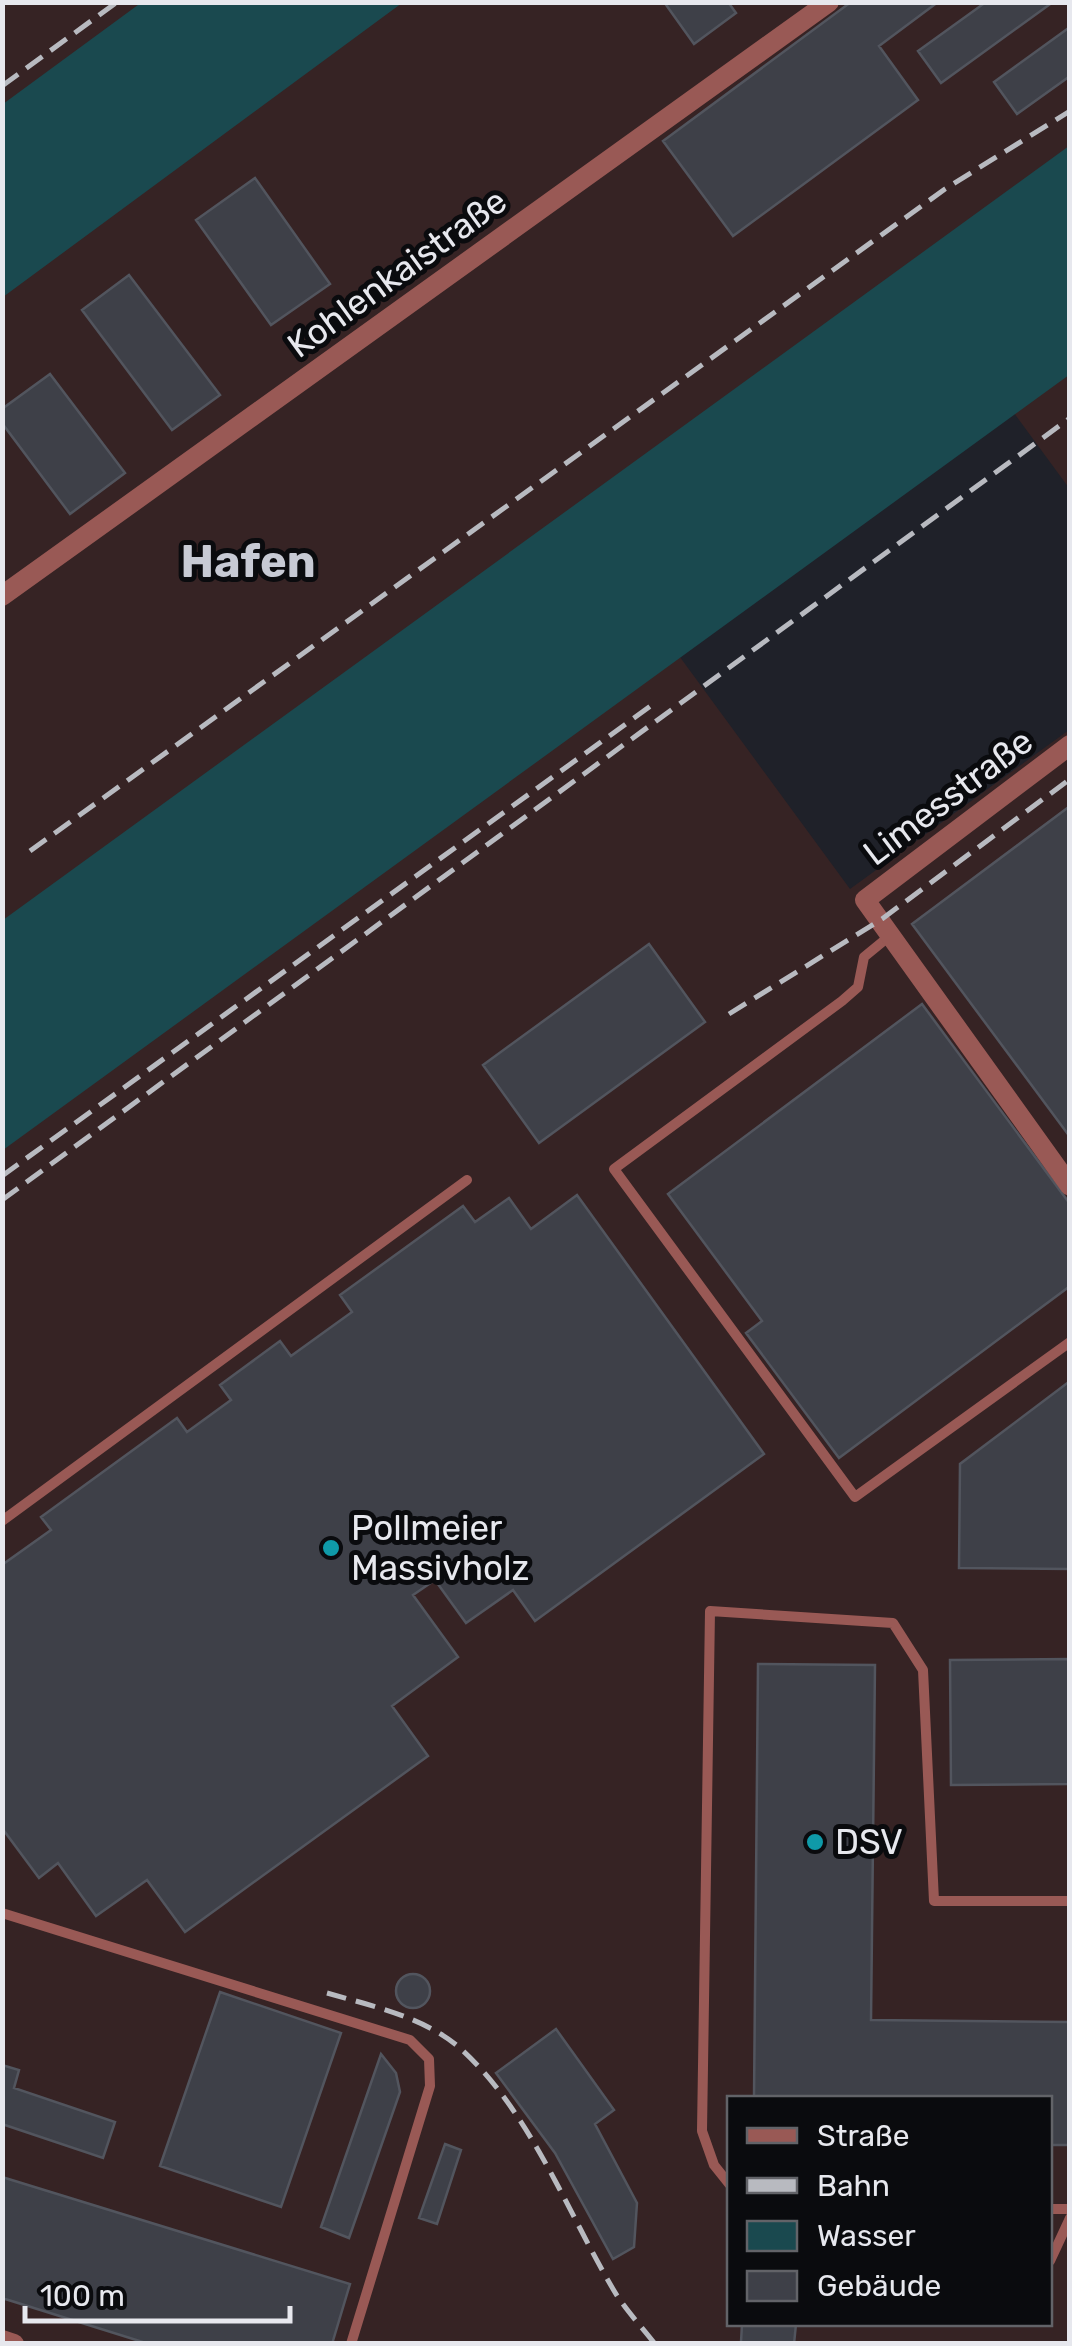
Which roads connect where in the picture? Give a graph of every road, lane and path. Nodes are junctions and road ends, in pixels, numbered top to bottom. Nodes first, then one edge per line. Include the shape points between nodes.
1 (829, 2) edge
2 (2, 596) edge
3 (1070, 745) edge
4 (892, 934) junction
5 (467, 1180) dead end
6 (1070, 1186) edge
7 (1070, 1342) edge
8 (2, 1521) edge
9 (1070, 1900) edge
10 (2, 1914) edge
11 (727, 2182) edge
12 (1070, 2218) edge
13 (1052, 2258) edge
14 (2, 2340) edge
15 (14, 2344) edge
16 (352, 2344) edge

1 - 2 street, Kohlenkaistraße
3 - 4 street, Limesstraße via 858,905
4 - 6 street
4 - 7 lane via 864,957 858,987 842,1001 614,1169 855,1497
5 - 8 lane
9 - 11 lane via 934,1900 923,1670 893,1623 710,1612 702,2131
10 - 16 lane via 410,2040 429,2059 430,2086
12 - 13 lane
14 - 15 street

